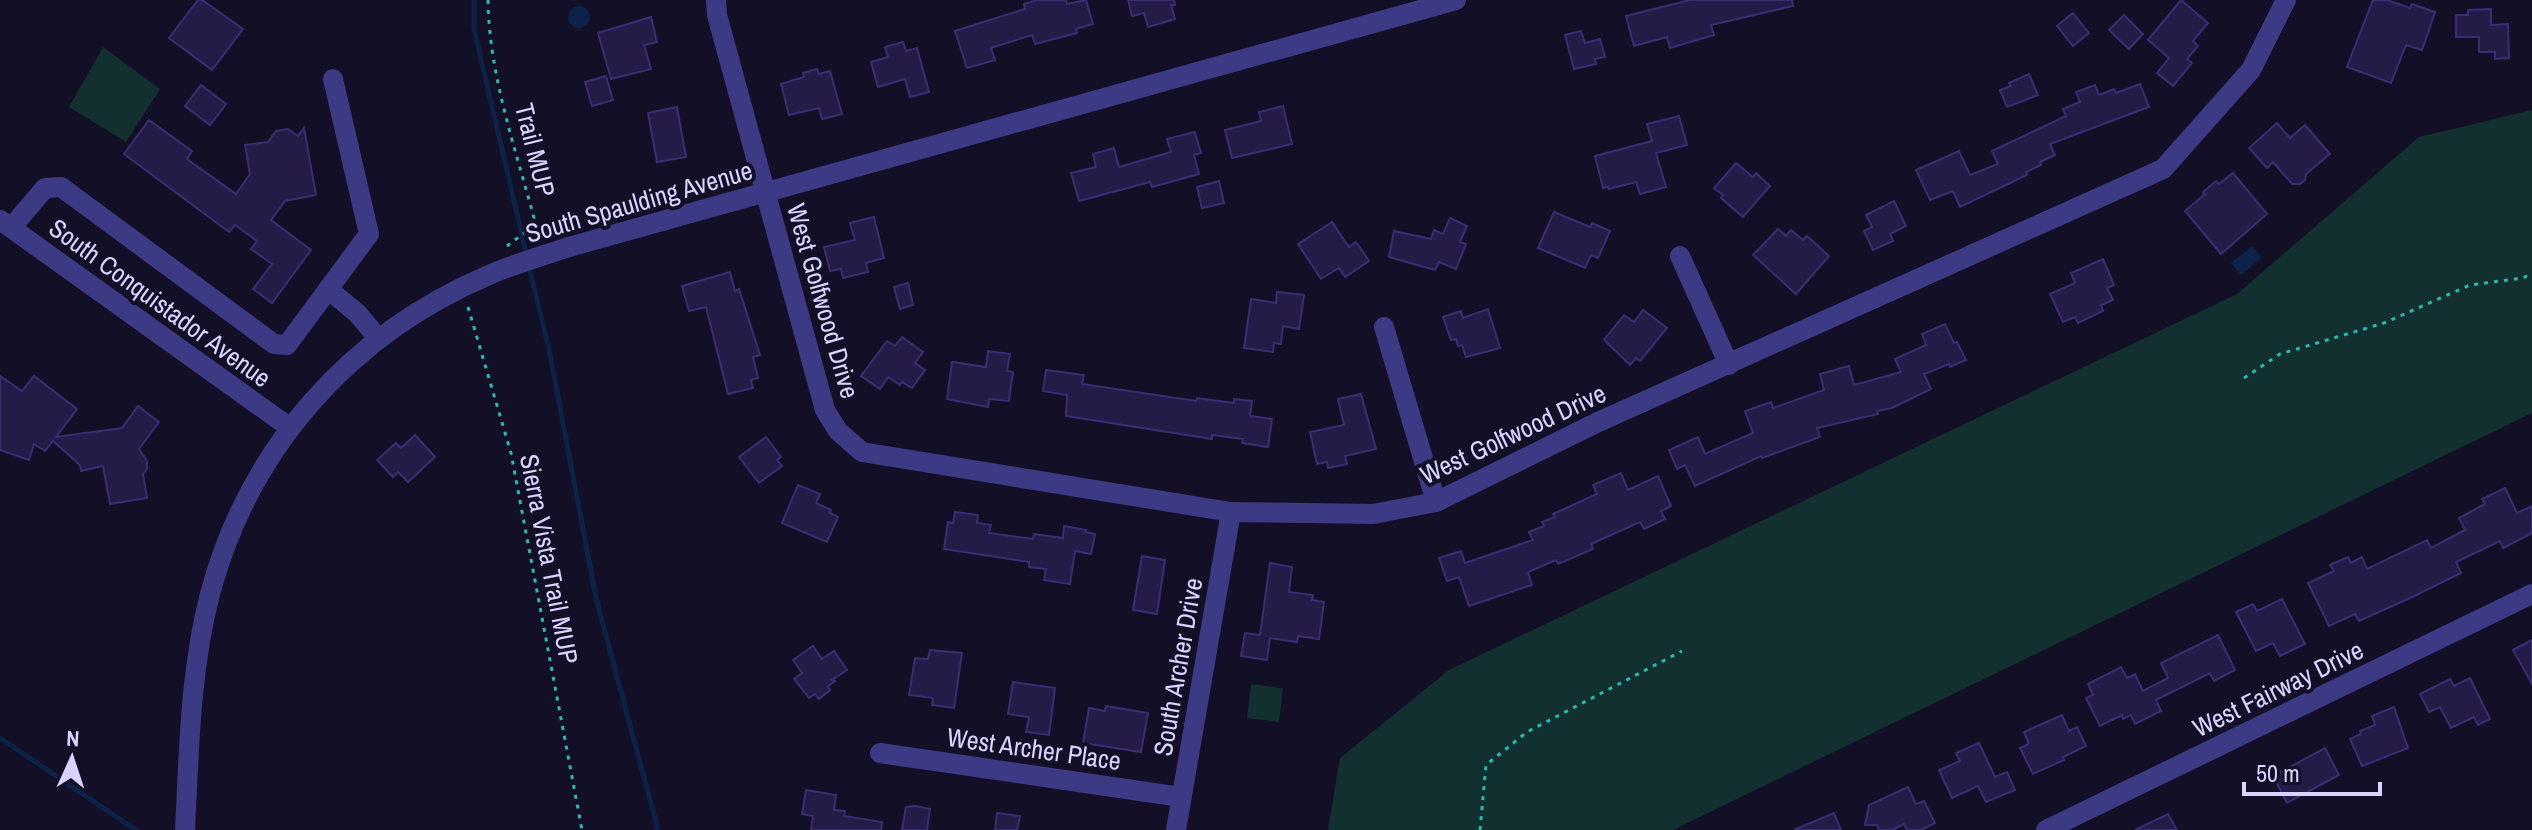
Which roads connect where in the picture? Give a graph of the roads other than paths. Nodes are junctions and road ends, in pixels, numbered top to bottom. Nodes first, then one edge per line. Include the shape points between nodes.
1 (716, 0) edge
2 (1456, 0) edge
3 (2286, 0) edge
4 (333, 79) dead end
5 (766, 192) junction
6 (6, 224) edge
7 (1680, 256) dead end
8 (328, 289) junction
9 (1384, 327) dead end
10 (378, 338) junction
11 (1729, 365) junction
12 (289, 427) junction
13 (1436, 502) junction
14 (1231, 512) junction
15 (2532, 594) edge
16 (880, 753) dead end
17 (1181, 797) junction
18 (185, 830) edge
19 (1176, 830) edge
20 (2046, 830) edge

1 - 5 street, West Golfwood Drive
2 - 5 street, South Spaulding Avenue
3 - 11 street, West Golfwood Drive via 2251,70 2163,169
4 - 8 street via 369,234
5 - 10 street, South Spaulding Avenue via 491,274
5 - 14 street, West Golfwood Drive via 825,410 838,431 862,452
6 - 8 street via 45,188 61,187 280,346 287,345
6 - 12 street, South Conquistador Avenue
7 - 11 street
8 - 10 street
9 - 13 street
10 - 12 street, South Spaulding Avenue via 335,375
11 - 13 street, West Golfwood Drive
12 - 18 street, South Spaulding Avenue via 252,489 210,594 192,703
13 - 14 street, West Golfwood Drive via 1373,514
14 - 17 street, South Archer Drive
15 - 20 street, West Fairway Drive
16 - 17 street, West Archer Place
17 - 19 street, South Archer Drive

